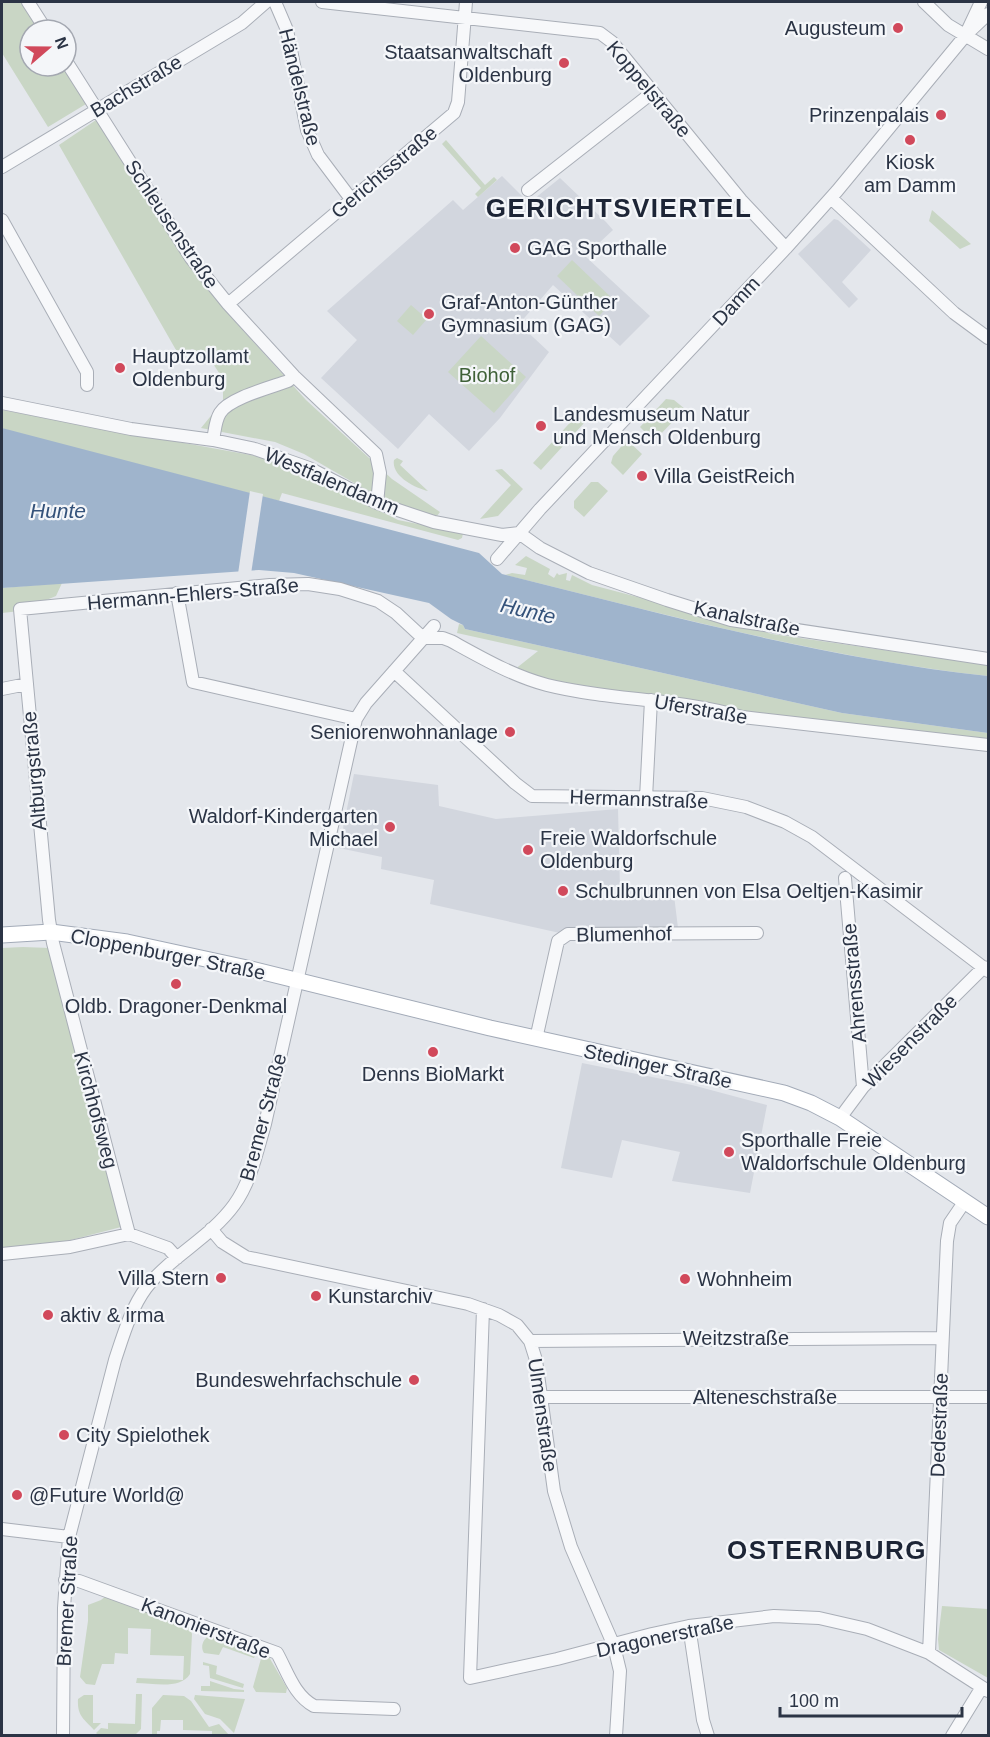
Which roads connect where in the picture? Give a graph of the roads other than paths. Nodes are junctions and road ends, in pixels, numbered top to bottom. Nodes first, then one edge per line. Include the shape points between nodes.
1 (28, 2) edge
2 (267, 2) edge
3 (275, 2) edge
4 (322, 2) edge
5 (466, 2) edge
6 (924, 2) edge
7 (981, 2) edge
8 (988, 14) edge
9 (38, 18) edge
10 (465, 19) junction
11 (966, 35) junction
12 (988, 49) edge
13 (77, 78) edge
14 (653, 92) junction
15 (96, 109) junction
16 (2, 167) edge
17 (528, 190) dead end
18 (831, 198) junction
19 (351, 199) junction
20 (2, 220) edge
21 (786, 249) junction
22 (228, 304) junction
23 (988, 338) edge
24 (294, 376) junction
25 (87, 385) dead end
26 (2, 403) edge
27 (213, 440) junction
28 (377, 503) junction
29 (519, 533) junction
30 (497, 559) dead end
31 (177, 593) junction
32 (20, 609) joint
33 (434, 626) dead end
34 (423, 638) junction
35 (988, 659) edge
36 (394, 671) junction
37 (27, 684) junction
38 (2, 689) edge
39 (651, 700) junction
40 (356, 719) junction
41 (988, 745) edge
42 (646, 798) junction
43 (845, 878) dead end
44 (51, 932) junction
45 (757, 933) dead end
46 (2, 935) edge
47 (986, 969) edge
48 (298, 981) junction
49 (536, 1039) junction
50 (863, 1087) junction
51 (840, 1118) junction
52 (964, 1201) junction
53 (988, 1217) edge
54 (211, 1229) junction
55 (129, 1234) junction
56 (2, 1254) edge
57 (177, 1258) junction
58 (483, 1309) junction
59 (942, 1338) junction
60 (530, 1341) junction
61 (542, 1397) junction
62 (988, 1397) edge
63 (940, 1398) junction
64 (2, 1529) edge
65 (69, 1537) junction
66 (65, 1580) junction
67 (689, 1626) junction
68 (614, 1646) junction
69 (929, 1653) junction
70 (985, 1689) edge
71 (394, 1709) dead end
72 (63, 1736) edge
73 (616, 1736) edge
74 (708, 1736) edge
75 (952, 1736) edge

1 - 9 street
2 - 15 street, Bachstraße via 242,22
3 - 19 street, Händelstraße via 287,30 307,130 318,155
4 - 10 street, Koppelstraße
5 - 10 street, Gerichtsstraße
6 - 11 street via 948,25
7 - 11 street
8 - 11 street
10 - 14 street, Koppelstraße via 600,33
10 - 19 street, Gerichtsstraße via 454,112
11 - 12 street
11 - 18 street, Damm
13 - 15 street, Schleusenstraße
14 - 17 street
14 - 21 street, Koppelstraße
15 - 16 street, Bachstraße
15 - 22 street, Schleusenstraße via 191,258
18 - 21 street, Damm
18 - 23 street via 954,313
19 - 22 street, Gerichtsstraße
20 - 25 street via 87,372
21 - 29 street, Damm
22 - 24 street, Schleusenstraße
24 - 27 street via 230,403 216,421
24 - 28 street, Schleusenstraße via 376,454 380,473
26 - 27 street, Westfalendamm via 131,429
27 - 28 street, Westfalendamm via 292,460
28 - 29 street, Westfalendamm via 463,529 502,535
29 - 30 street, Damm
29 - 35 street, Kanalstraße via 589,573 731,620
31 - 32 street, Hermann-Ehlers-Straße
31 - 34 street, Hermann-Ehlers-Straße via 298,584 340,589 378,602
31 - 40 street via 193,682
32 - 37 street, Altburgstraße
33 - 34 street, Bremer Straße
34 - 36 street, Bremer Straße
34 - 39 street, Uferstraße via 451,641 506,670 545,684 577,692
36 - 40 street, Bremer Straße
36 - 42 street, Hermannstraße via 532,796
37 - 38 street
37 - 44 street, Altburgstraße
39 - 41 street, Uferstraße via 742,717
39 - 42 street
40 - 48 street, Bremer Straße
42 - 47 street, Hermannstraße via 702,798 746,807 785,822 845,860
43 - 50 street, Ahrensstraße
44 - 46 main road, Cloppenburger Straße
44 - 48 main road, Cloppenburger Straße via 127,942
44 - 55 street, Kirchhofsweg
45 - 49 street, Blumenhof via 568,934 558,941
47 - 50 street, Wiesenstraße
48 - 49 main road, Stedinger Straße
48 - 54 street, Bremer Straße via 251,1171 234,1204
49 - 51 main road, Stedinger Straße via 784,1093
50 - 51 street, Wiesenstraße
51 - 52 main road, Stedinger Straße
52 - 53 main road, Stedinger Straße
52 - 59 street, Dedestraße via 949,1228
54 - 57 street, Bremer Straße
54 - 58 street, Ulmenstraße via 222,1242 246,1257 425,1293
55 - 56 street via 70,1247
55 - 57 street via 168,1248
57 - 65 street, Bremer Straße via 146,1288 122,1338
58 - 60 street, Ulmenstraße via 511,1321
58 - 68 street, Dragonerstraße via 470,1678
59 - 60 street, Weitzstraße
59 - 63 street, Dedestraße
60 - 61 street, Ulmenstraße
61 - 63 street, Alteneschstraße
61 - 68 street, Ulmenstraße via 554,1491 571,1547
62 - 63 street, Alteneschstraße
63 - 69 street, Dedestraße
64 - 65 street
65 - 66 street, Bremer Straße
66 - 71 street, Kanonierstraße via 79,1581 277,1653 296,1692 314,1706
66 - 72 street, Bremer Straße
67 - 68 street, Dragonerstraße
67 - 69 street, Dragonerstraße via 774,1616 819,1618 867,1629
67 - 74 street
68 - 73 street, Ulmenstraße via 620,1671
69 - 70 street, Dragonerstraße
70 - 75 street

